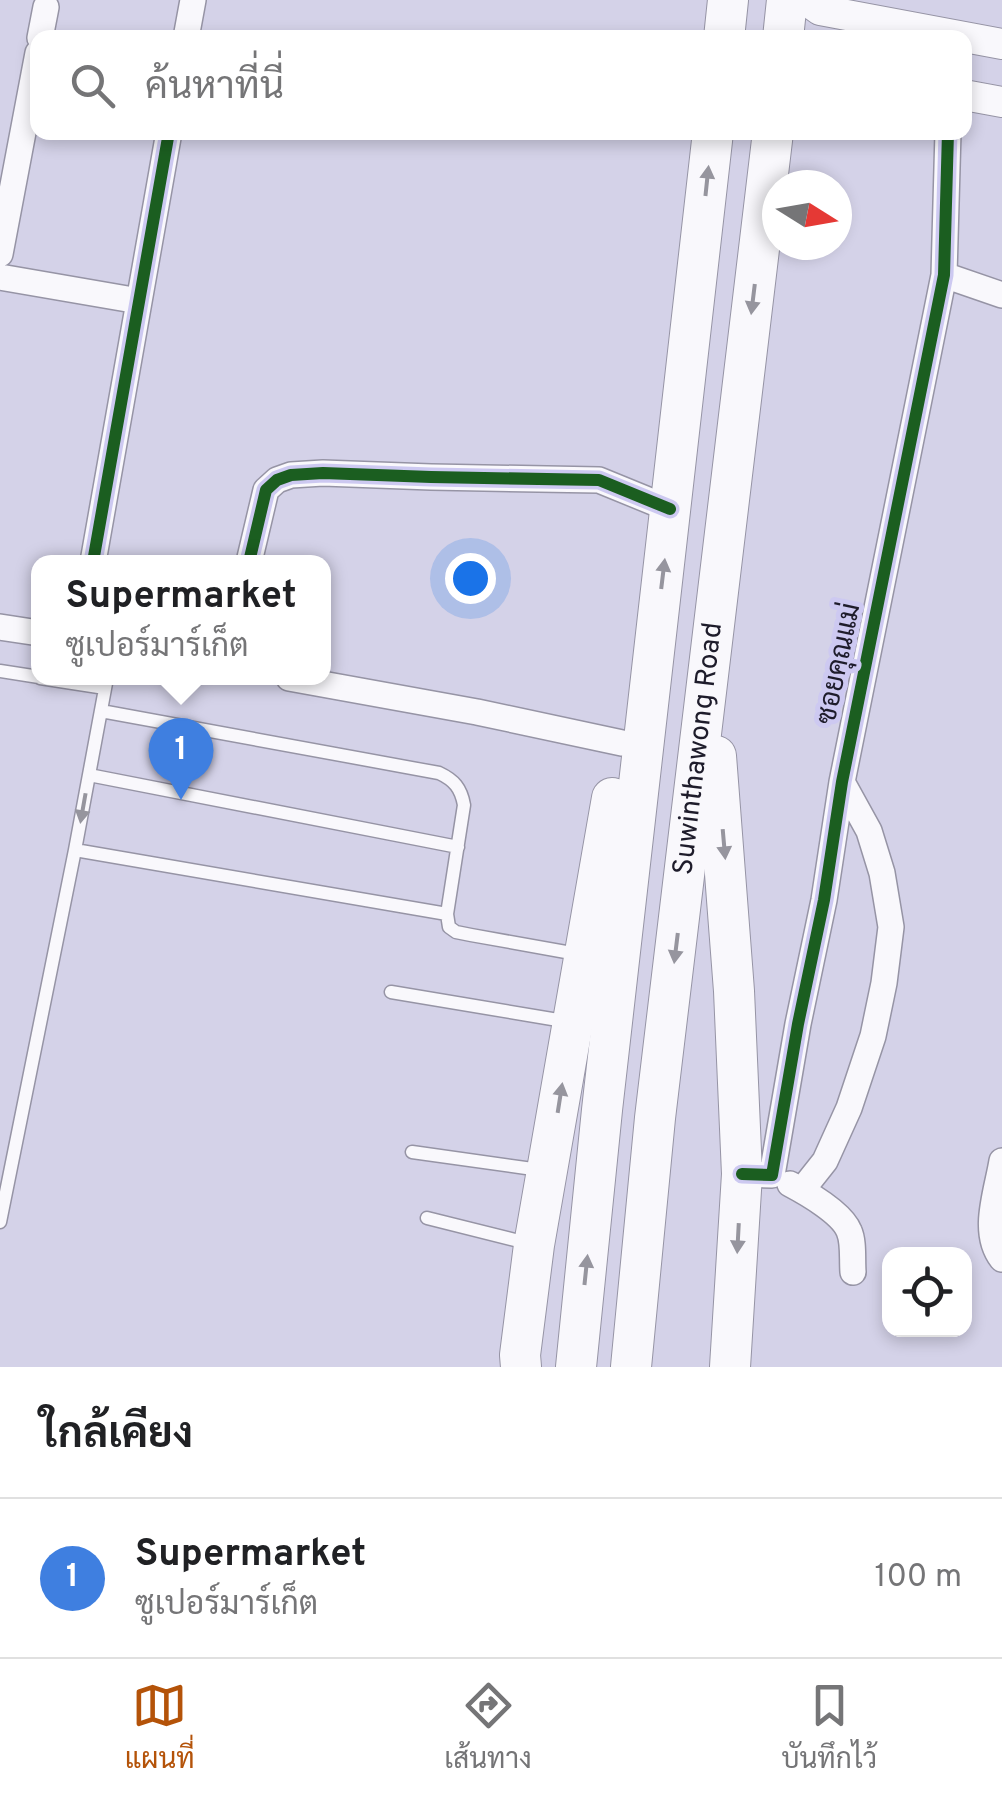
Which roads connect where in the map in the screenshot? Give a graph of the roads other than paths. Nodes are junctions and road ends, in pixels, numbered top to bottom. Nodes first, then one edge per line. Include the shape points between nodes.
1 (193, 0) edge
2 (728, 0) edge
3 (787, 0) edge
4 (806, 0) edge
5 (46, 7) dead end
6 (42, 30) edge
7 (187, 30) edge
8 (725, 30) edge
9 (784, 30) edge
10 (927, 30) edge
11 (972, 38) edge
12 (1002, 44) edge
13 (30, 95) edge
14 (972, 97) edge
15 (1002, 102) edge
16 (168, 140) edge
17 (712, 140) edge
18 (772, 140) edge
19 (948, 140) edge
20 (0, 254) edge
21 (944, 275) junction
22 (0, 277) edge
23 (1002, 295) edge
24 (139, 301) junction
25 (670, 508) junction
26 (94, 555) edge
27 (251, 555) edge
28 (0, 626) edge
29 (31, 632) edge
30 (652, 670) junction
31 (0, 671) edge
32 (31, 676) edge
33 (709, 677) junction
34 (106, 685) edge
35 (328, 685) edge
36 (101, 711) junction
37 (622, 742) junction
38 (89, 775) junction
39 (842, 782) junction
40 (458, 847) junction
41 (75, 850) junction
42 (447, 914) junction
43 (584, 955) junction
44 (391, 992) dead end
45 (572, 1022) junction
46 (412, 1152) dead end
47 (1002, 1160) edge
48 (547, 1172) junction
49 (757, 1175) junction
50 (802, 1190) junction
51 (427, 1218) dead end
52 (0, 1222) edge
53 (534, 1245) junction
54 (1002, 1259) edge
55 (853, 1272) dead end
56 (521, 1367) edge
57 (576, 1367) edge
58 (631, 1367) edge
59 (730, 1367) edge

1 - 7 street
2 - 8 highway
3 - 9 highway
4 - 10 street via 820,10
5 - 6 street
11 - 12 street
13 - 20 street
14 - 15 street
16 - 24 street
25 -> 17 highway, Suwinthawong Road
18 -> 33 highway, Suwinthawong Road
19 - 21 street, ซอยคุณแม่
21 - 23 street
21 - 39 street, ซอยคุณแม่
22 - 24 street
24 - 26 street
25 - 27 street via 599,480 290,474 266,490
30 -> 25 highway, Suwinthawong Road
28 - 29 street
30 - 37 highway
57 -> 30 highway, Suwinthawong Road
31 - 32 lane
33 -> 49 highway via 736,1028
33 -> 58 highway, Suwinthawong Road
34 - 36 lane
35 - 37 street
36 - 38 lane
36 - 40 lane via 439,773 462,793
37 - 43 highway
38 - 40 lane
38 -> 41 lane
39 - 49 street, ซอยคุณแม่ via 798,1024
39 - 50 street via 870,831 891,927 873,1036 849,1108 825,1161
40 - 42 lane
41 - 42 lane
41 - 52 lane
42 - 43 lane via 456,932
43 - 45 highway
44 - 45 lane
48 -> 45 highway
46 - 48 lane
47 - 54 street via 991,1228
48 - 53 highway
49 - 50 street
49 -> 59 highway
50 - 55 street via 851,1233
51 - 53 lane
53 - 56 highway

